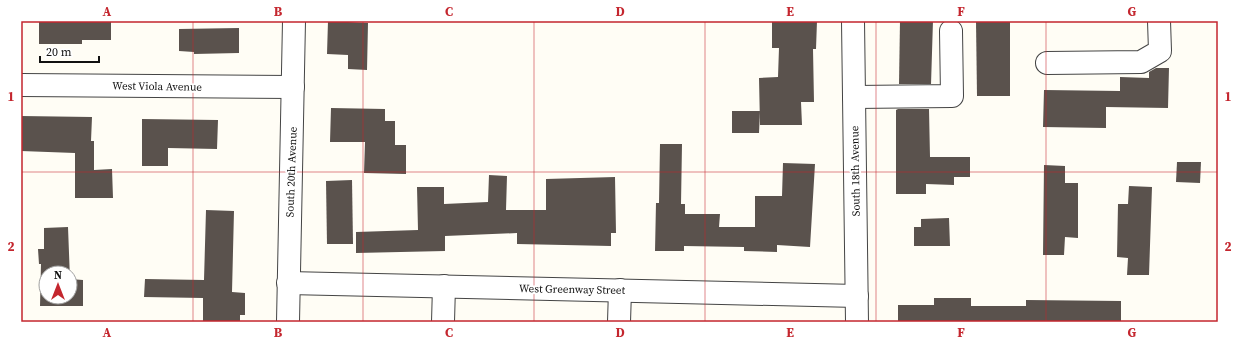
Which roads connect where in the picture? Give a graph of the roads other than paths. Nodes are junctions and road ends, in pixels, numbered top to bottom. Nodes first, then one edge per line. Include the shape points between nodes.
1 (294, 21) edge
2 (853, 21) edge
3 (1159, 21) edge
4 (951, 31) dead end
5 (1047, 63) dead end
6 (21, 85) edge
7 (293, 87) junction
8 (854, 97) junction
9 (288, 282) junction
10 (444, 286) junction
11 (620, 290) junction
12 (857, 296) junction
13 (288, 322) edge
14 (443, 322) edge
15 (619, 322) edge
16 (857, 322) edge

1 - 7 street, South 20th Avenue
2 - 8 street, South 18th Avenue
3 - 5 street via 1160,51 1141,62
4 - 8 street via 952,96
6 - 7 street, West Viola Avenue
7 - 9 street, South 20th Avenue
8 - 12 street, South 18th Avenue
9 - 10 street, West Greenway Street
9 - 13 street, South 20th Avenue
10 - 11 street, West Greenway Street
10 - 14 street
11 - 12 street, West Greenway Street
11 - 15 street
12 - 16 street, South 18th Avenue

